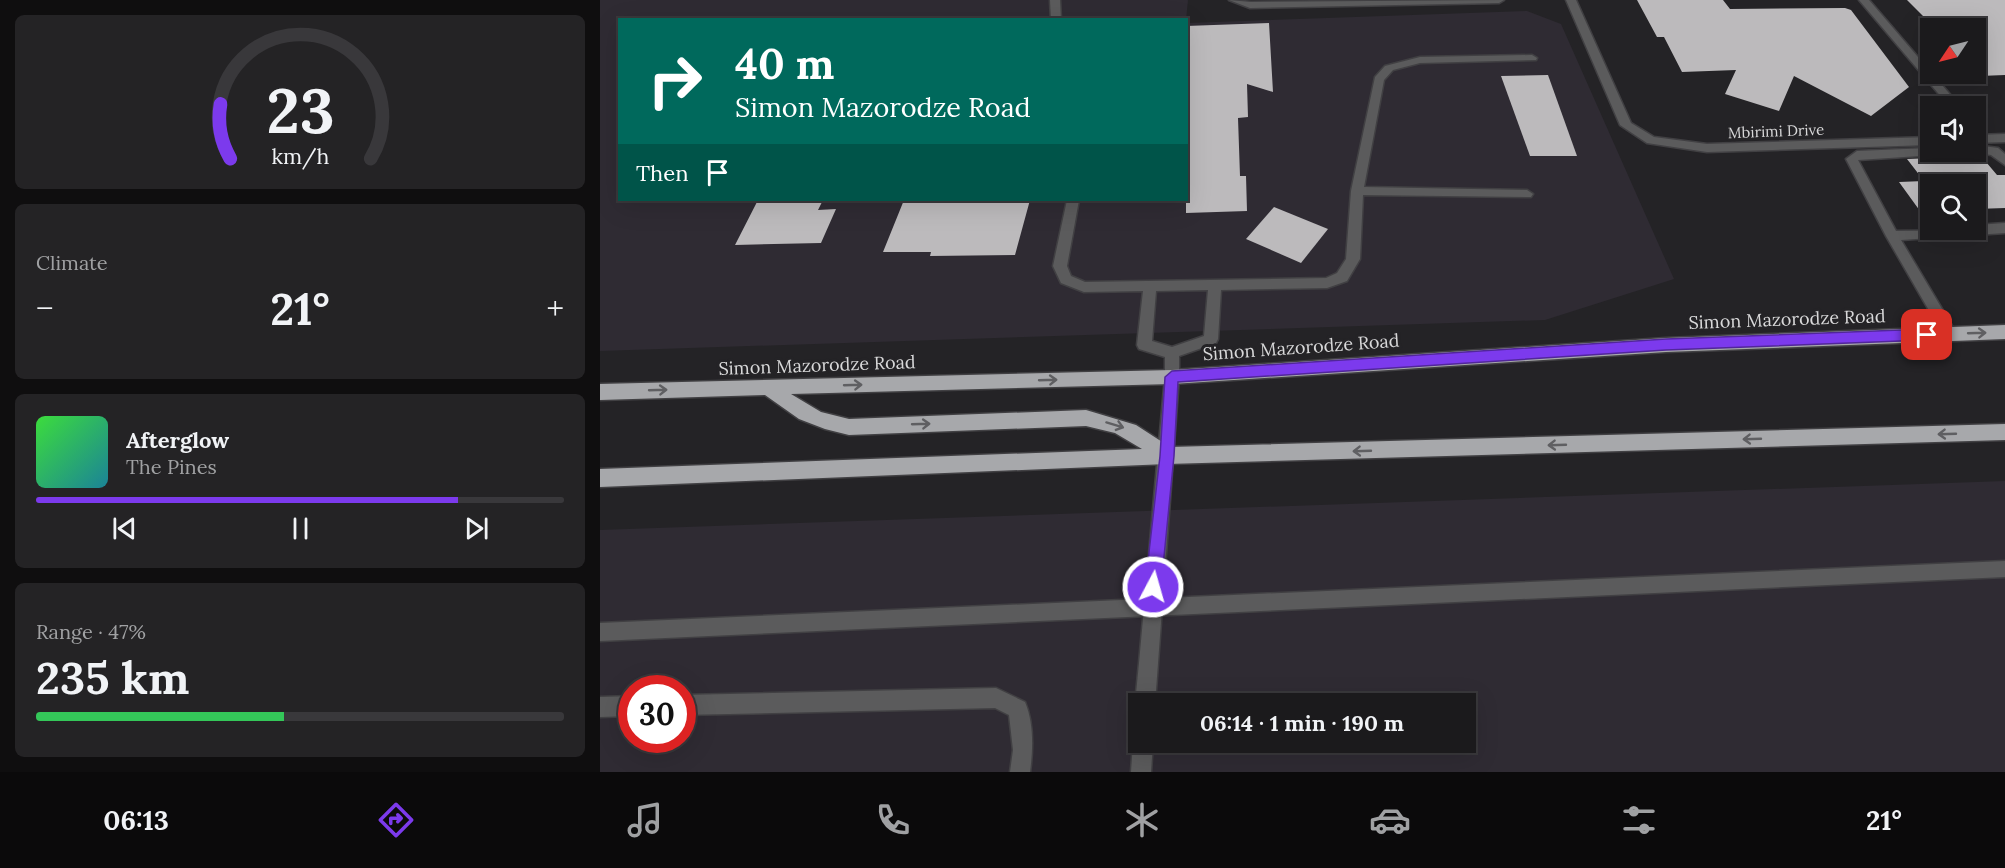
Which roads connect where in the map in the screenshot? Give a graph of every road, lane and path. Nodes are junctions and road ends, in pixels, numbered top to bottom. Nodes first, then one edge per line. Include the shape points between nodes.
1 (1055, 0) edge
2 (1234, 0) edge
3 (1499, 0) edge
4 (1571, 0) edge
5 (1864, 0) edge
6 (1056, 18) edge
7 (1532, 58) dead end
8 (1946, 96) edge
9 (2005, 138) edge
10 (1986, 139) edge
11 (1920, 141) edge
12 (1986, 146) edge
13 (1920, 153) edge
14 (2005, 161) edge
15 (1357, 191) junction
16 (1527, 195) dead end
17 (1073, 201) edge
18 (2005, 228) edge
19 (1892, 236) junction
20 (1215, 284) junction
21 (1150, 286) junction
22 (2005, 332) edge
23 (1950, 334) junction
24 (1172, 353) junction
25 (1172, 377) junction
26 (768, 387) junction
27 (600, 392) edge
28 (2005, 432) edge
29 (1167, 456) junction
30 (600, 478) edge
31 (2005, 569) edge
32 (1151, 609) junction
33 (600, 632) edge
34 (1146, 693) edge
35 (696, 705) edge
36 (618, 706) edge
37 (600, 707) edge
38 (1142, 753) edge
39 (1020, 772) edge
40 (1141, 772) edge

1 - 6 street
2 - 3 street via 1250,5
4 - 11 street, Mbirimi Drive via 1626,125 1652,141 1707,148
5 - 8 street
7 - 15 street via 1420,60 1389,68 1379,79
9 - 10 street
12 - 14 street
13 - 19 street via 1853,156
15 - 16 street
15 - 20 street via 1353,259 1342,277 1327,283
17 - 21 street via 1060,266 1066,279 1084,287
18 - 19 street
19 - 23 street
20 - 21 street
20 - 24 street via 1211,339
21 - 24 street via 1144,345
23 -> 22 highway, Simon Mazorodze Road
23 - 25 highway, Simon Mazorodze Road via 1666,345
24 - 25 street
26 -> 25 highway, Simon Mazorodze Road
25 - 29 street
27 -> 26 highway, Simon Mazorodze Road
26 -> 29 highway via 801,413 849,427 1086,418 1138,433
28 -> 29 highway
29 - 30 highway
29 - 32 street
31 - 32 street
32 - 33 street
32 - 34 street
35 - 39 street via 996,698 1018,709 1023,750
36 - 37 street
38 - 40 street

